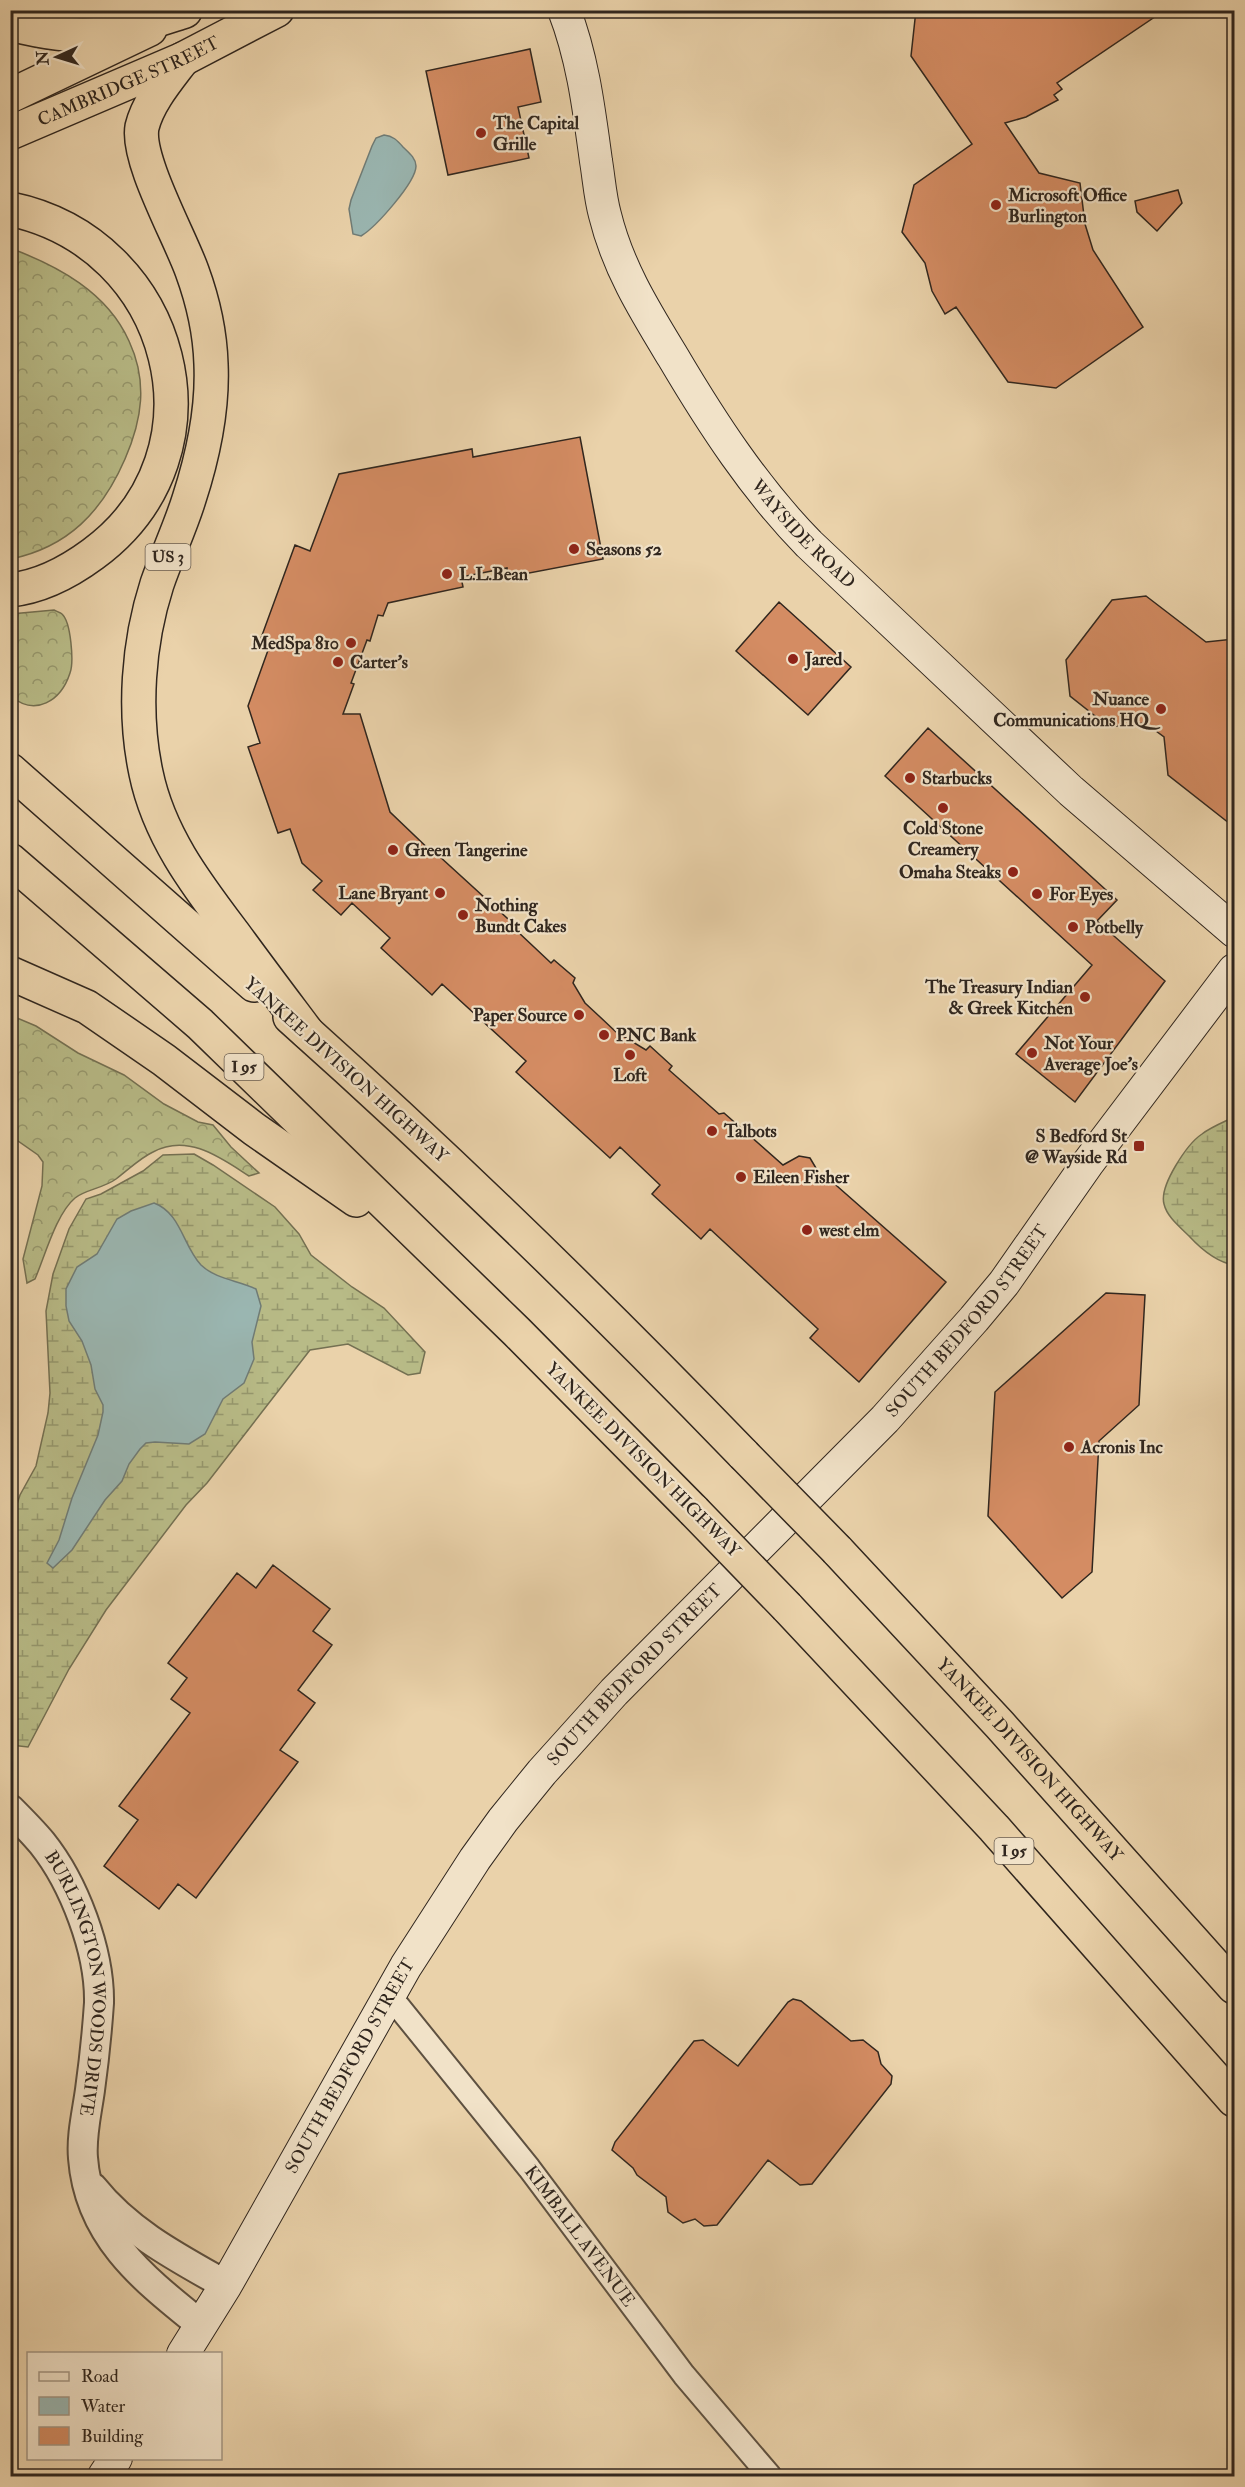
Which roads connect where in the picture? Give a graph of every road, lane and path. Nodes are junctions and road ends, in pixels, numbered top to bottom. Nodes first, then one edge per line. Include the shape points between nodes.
1 (277, 10) edge
2 (564, 10) edge
3 (186, 11) edge
4 (10, 24) edge
5 (183, 59) junction
6 (10, 96) edge
7 (10, 133) edge
8 (10, 209) edge
9 (10, 590) edge
10 (10, 770) edge
11 (10, 860) edge
12 (1234, 931) edge
13 (1234, 970) edge
14 (10, 973) edge
15 (307, 1032) junction
16 (467, 1286) junction
17 (10, 1809) edge
18 (1234, 1987) edge
19 (390, 1996) junction
20 (1234, 2100) edge
21 (86, 2175) junction
22 (226, 2285) junction
23 (201, 2325) junction
24 (184, 2352) edge
25 (115, 2460) edge
26 (104, 2476) edge
27 (770, 2476) edge

1 - 5 highway, CAMBRIDGE STREET / US 3
2 - 12 main road, WAYSIDE ROAD via 580,64 604,212 619,262 681,372 753,479 809,544 1071,791
3 - 4 highway via 87,35
3 - 6 highway, CAMBRIDGE STREET
5 - 7 highway, CAMBRIDGE STREET
5 - 15 highway, US 3 via 147,112 141,140 146,164 207,315 211,391 203,446 189,499 158,583 147,626 139,713 141,746 155,805 180,860
8 - 9 highway via 71,232 100,251 126,278 139,294 161,337 171,387 168,436 162,458 141,504 125,525 83,561 39,583
10 - 15 highway, YANKEE DIVISION HIGHWAY
11 - 16 highway, YANKEE DIVISION HIGHWAY / I 95 via 200,1024
13 - 19 main road, SOUTH BEDFORD STREET via 1095,1153 1004,1283 943,1356 614,1692 542,1772 475,1859
14 - 16 highway via 87,1006 354,1199
15 - 18 highway, YANKEE DIVISION HIGHWAY, bridge via 372,1089 619,1327 837,1550
16 - 20 highway, YANKEE DIVISION HIGHWAY / I 95, bridge via 787,1607 994,1828
17 - 21 street, BURLINGTON WOODS DRIVE via 43,1844 62,1875 85,1926 99,1978 84,2141
19 - 22 main road, SOUTH BEDFORD STREET
19 - 27 street, KIMBALL AVENUE via 530,2168 684,2375
21 - 22 street via 110,2207 139,2233
21 - 23 street, BURLINGTON WOODS DRIVE via 97,2216 115,2245 162,2293
22 - 23 main road, SOUTH BEDFORD STREET
23 - 24 main road, SOUTH BEDFORD STREET
25 - 26 main road

